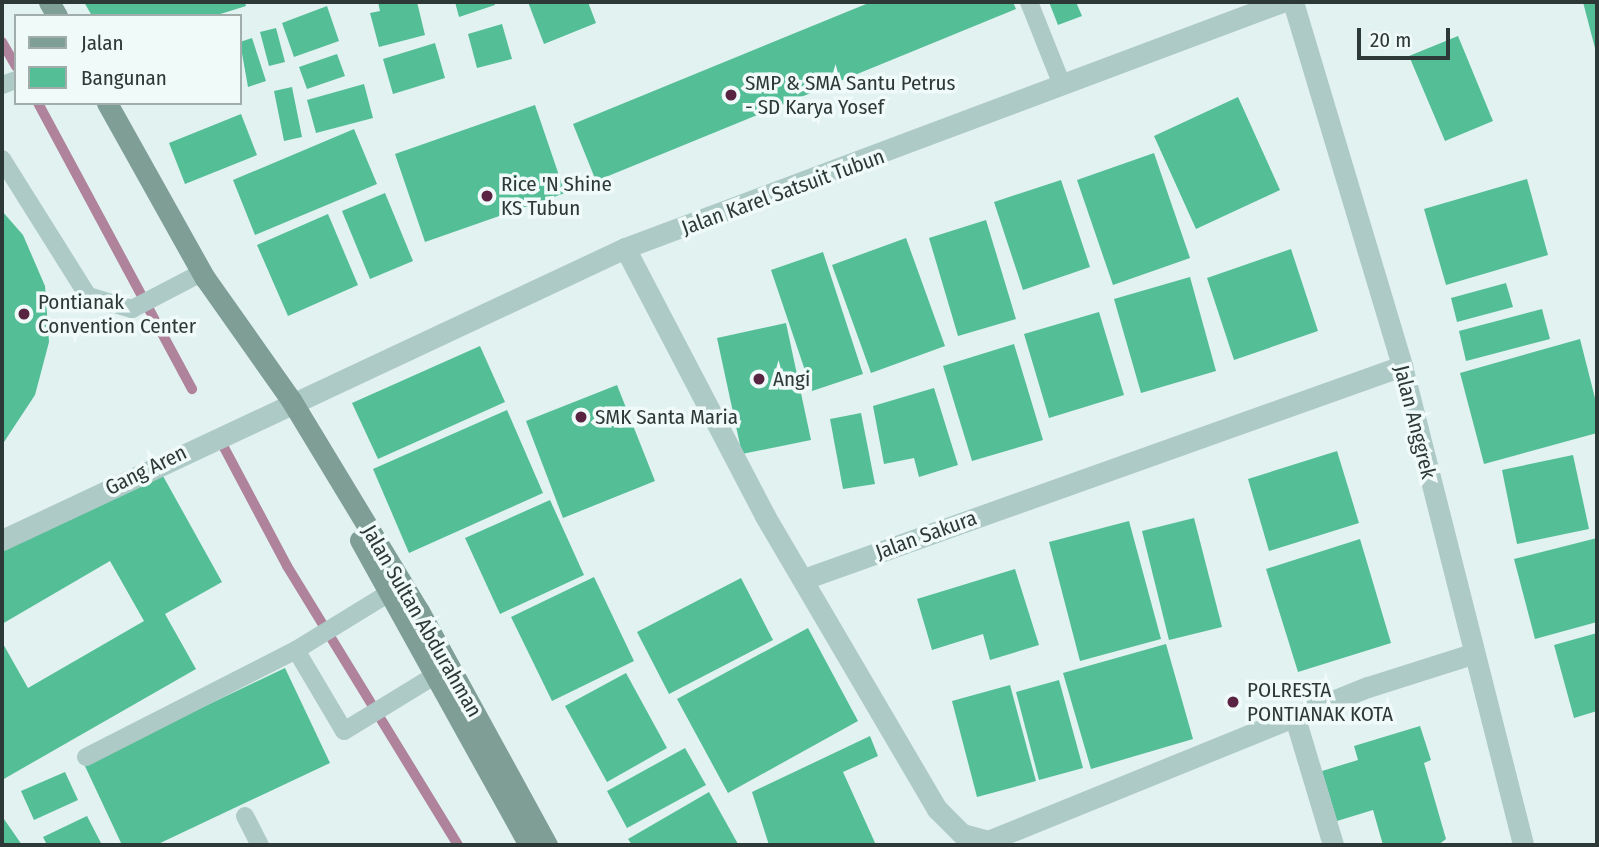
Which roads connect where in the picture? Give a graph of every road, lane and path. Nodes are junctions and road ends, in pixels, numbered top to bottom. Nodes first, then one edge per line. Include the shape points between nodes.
1 (1029, 2) edge
2 (1282, 2) edge
3 (1293, 2) edge
4 (1232, 10) edge
5 (1062, 85) junction
6 (108, 105) edge
7 (2, 159) edge
8 (625, 248) junction
9 (202, 272) junction
10 (1402, 366) junction
11 (291, 400) junction
12 (2, 540) edge
13 (804, 579) junction
14 (389, 593) junction
15 (296, 650) junction
16 (1472, 654) junction
17 (435, 676) junction
18 (1295, 718) junction
19 (86, 757) dead end
20 (245, 816) dead end
21 (260, 845) edge
22 (529, 845) edge
23 (547, 845) edge
24 (1333, 845) edge
25 (1523, 845) edge

1 - 5 lane
2 - 4 street, Jalan Karel Satsuit Tubun
3 - 10 street, Jalan Anggrek
4 - 5 street, Jalan Karel Satsuit Tubun
5 - 8 street, Jalan Karel Satsuit Tubun
6 - 9 street, Jalan Sultan Abdurahman
7 - 9 lane via 88,296 132,309
8 - 11 street, Jalan Karel Satsuit Tubun
8 - 13 street
9 - 11 street, Jalan Sultan Abdurahman
10 - 13 street, Jalan Sakura
10 - 16 street, Jalan Anggrek
11 - 12 street, Gang Aren
11 - 14 street, Jalan Sultan Abdurahman
11 - 23 street, Jalan Sultan Abdurahman via 419,611
13 - 18 street via 937,809 962,834 988,841
14 - 15 lane
14 - 17 street, Jalan Sultan Abdurahman
15 - 17 lane via 345,731
15 - 19 lane
16 - 18 street
16 - 25 street, Jalan Anggrek
17 - 22 street, Jalan Sultan Abdurahman
18 - 24 street
20 - 21 lane

